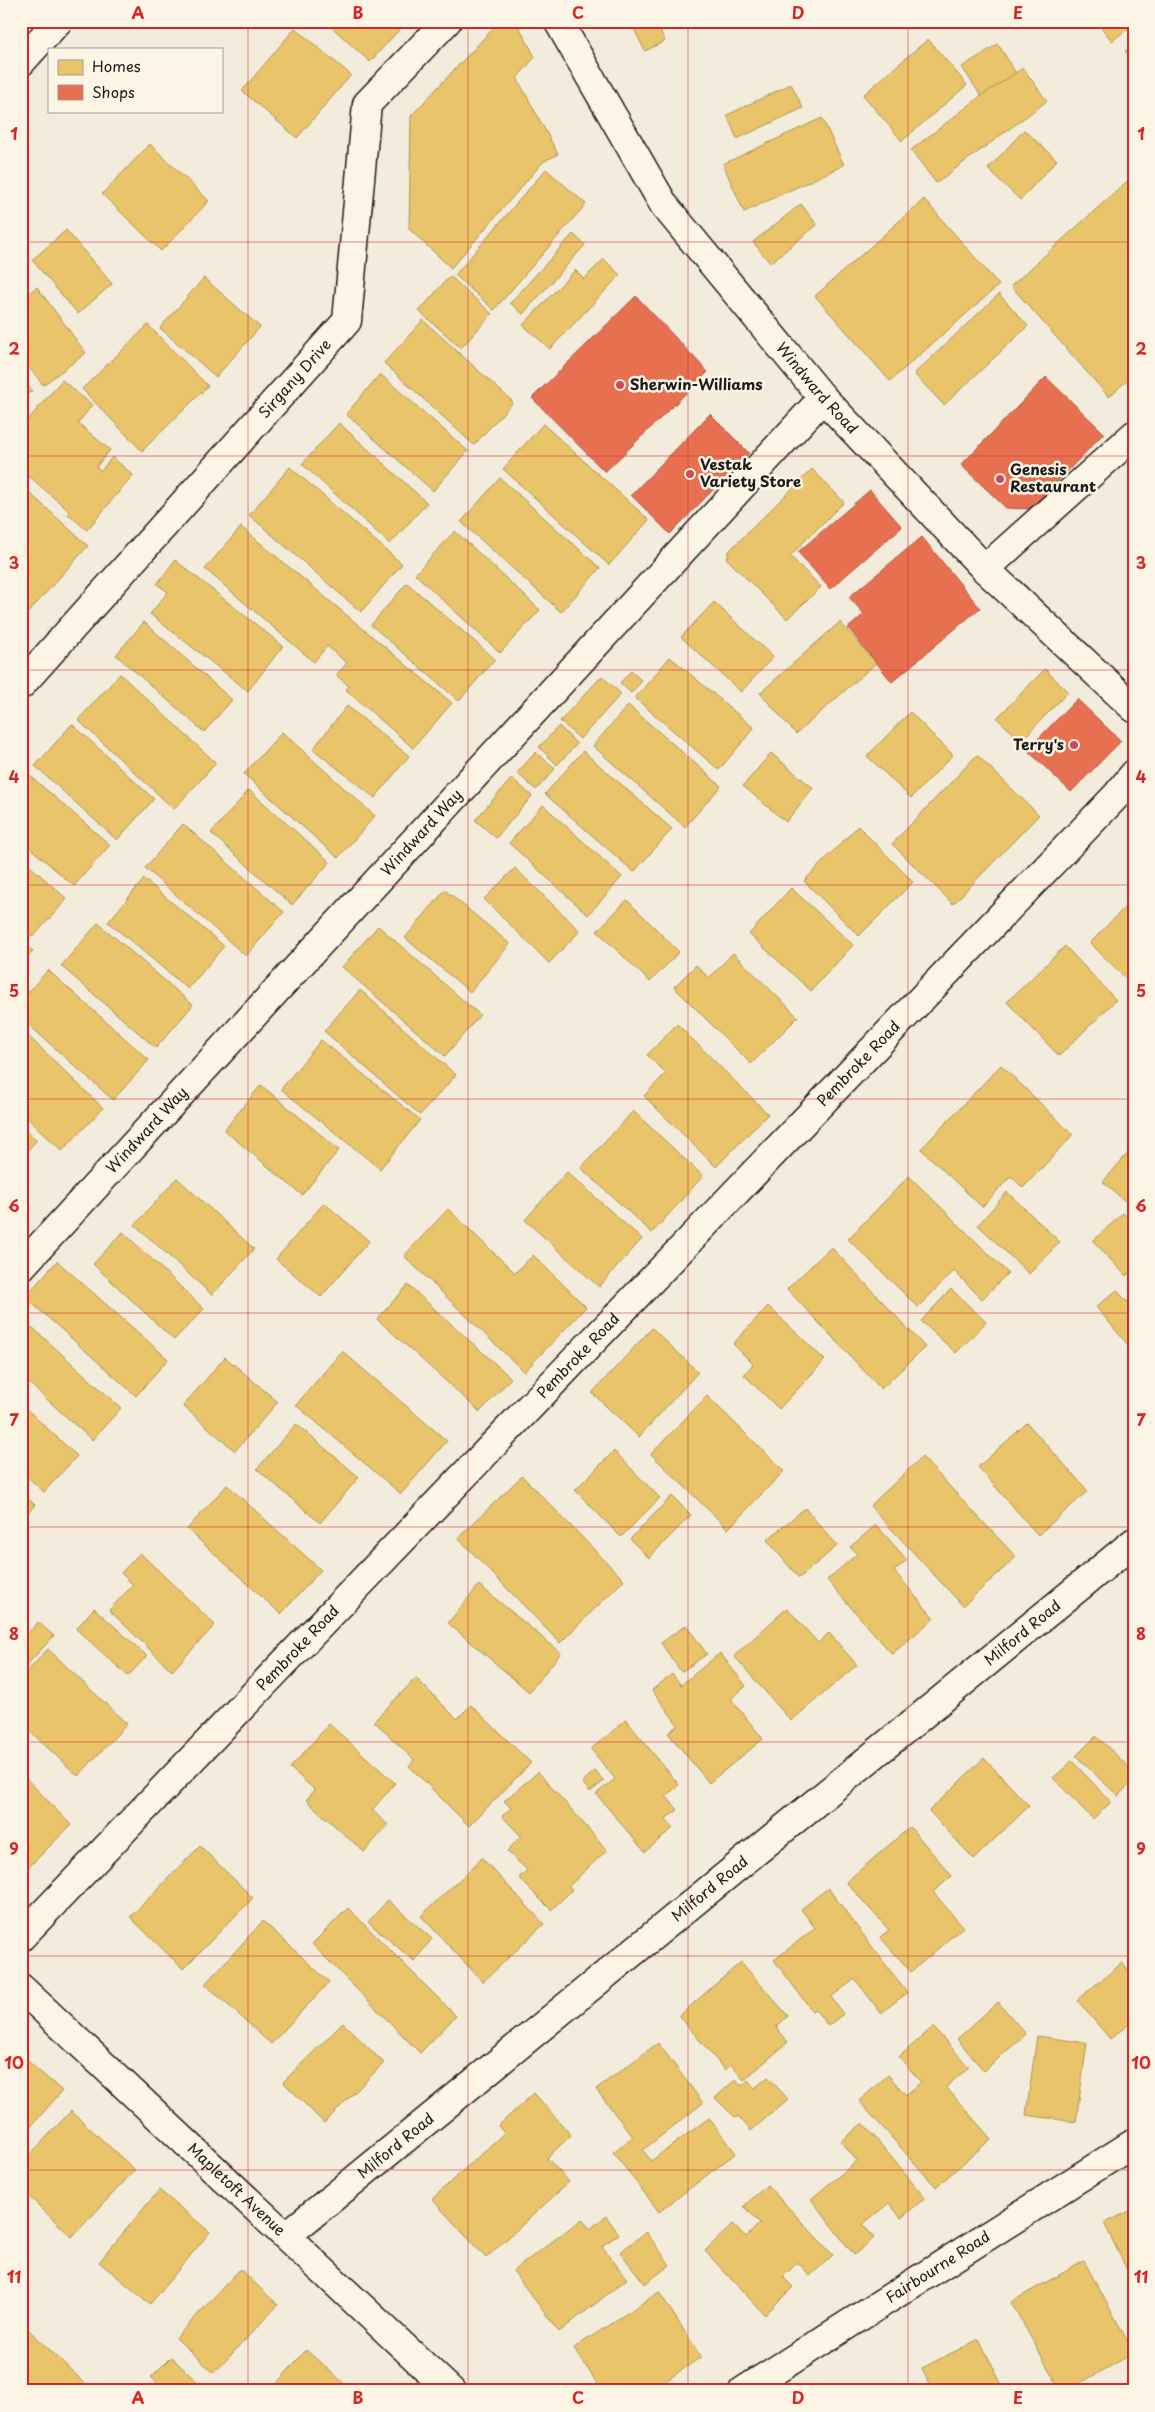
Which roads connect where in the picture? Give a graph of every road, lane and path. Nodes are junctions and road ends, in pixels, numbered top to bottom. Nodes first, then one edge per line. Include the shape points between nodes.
1 (58, 21) edge
2 (447, 21) edge
3 (558, 21) edge
4 (21, 62) edge
5 (824, 398) junction
6 (1134, 436) edge
7 (985, 569) junction
8 (21, 685) edge
9 (1134, 708) edge
10 (1134, 774) edge
11 (21, 1267) edge
12 (1134, 1542) edge
13 (21, 1937) edge
14 (21, 1988) edge
15 (1134, 2142) edge
16 (286, 2236) junction
17 (450, 2391) edge
18 (743, 2391) edge

1 - 4 street
2 - 8 street, Sirgany Drive via 367,104 347,321
3 - 5 street, Windward Road via 664,205
5 - 7 street, Windward Road
5 - 11 street, Windward Way
6 - 7 street
7 - 9 street, Windward Road
10 - 13 street, Pembroke Road
12 - 16 street, Milford Road
14 - 16 street, Mapletoft Avenue
15 - 18 street, Fairbourne Road
16 - 17 street, Mapletoft Avenue

